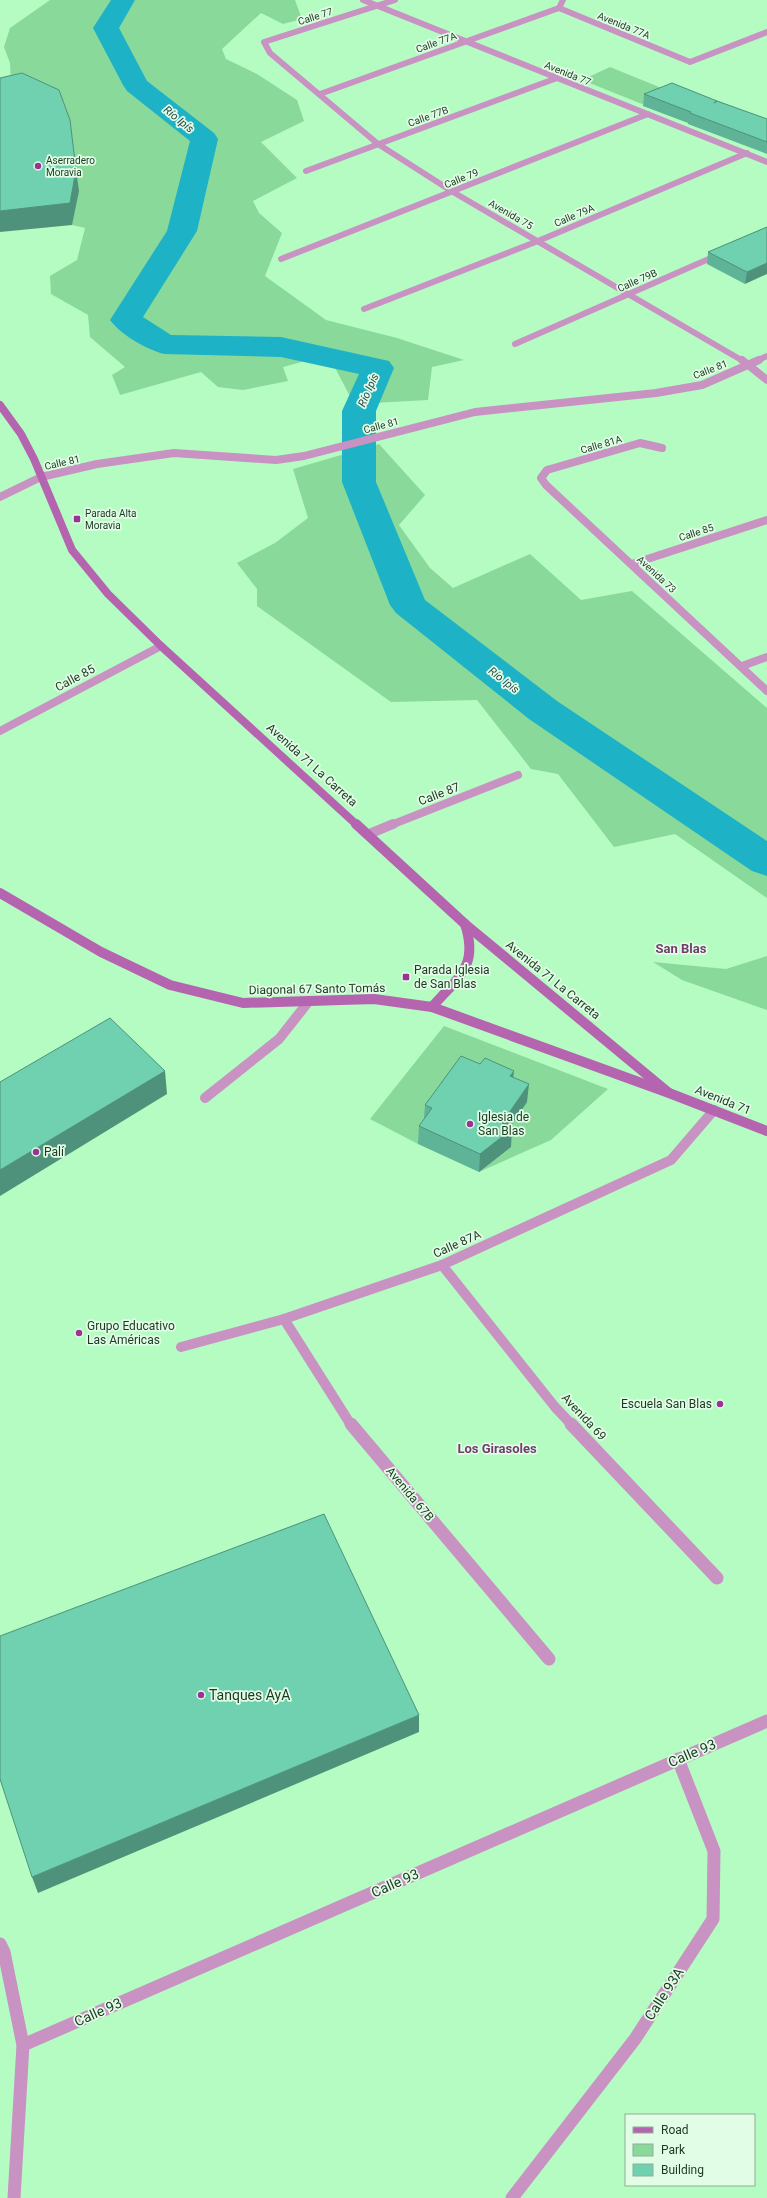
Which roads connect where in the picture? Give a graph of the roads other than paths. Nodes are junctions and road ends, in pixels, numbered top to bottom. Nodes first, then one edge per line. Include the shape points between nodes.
1 (363, 0) edge
2 (395, 0) edge
3 (563, 0) edge
4 (377, 6) junction
5 (559, 8) junction
6 (767, 32) edge
7 (466, 41) junction
8 (264, 42) joint
9 (557, 78) junction
10 (320, 94) junction
11 (648, 114) junction
12 (378, 144) junction
13 (747, 153) junction
14 (767, 162) edge
15 (306, 171) dead end
16 (453, 192) junction
17 (538, 241) junction
18 (724, 252) edge
19 (281, 259) dead end
20 (630, 294) junction
21 (364, 309) dead end
22 (515, 344) dead end
23 (767, 356) edge
24 (749, 364) junction
25 (767, 380) edge
26 (0, 405) edge
27 (662, 448) dead end
28 (547, 470) joint
29 (41, 477) junction
30 (0, 497) edge
31 (767, 520) edge
32 (632, 564) junction
33 (162, 646) junction
34 (767, 657) edge
35 (742, 666) junction
36 (767, 691) edge
37 (0, 732) edge
38 (518, 775) dead end
39 (369, 834) junction
40 (0, 893) edge
41 (465, 924) junction
42 (309, 1001) junction
43 (432, 1007) junction
44 (669, 1093) junction
45 (205, 1098) dead end
46 (714, 1110) junction
47 (767, 1132) edge
48 (442, 1265) junction
49 (284, 1319) junction
50 (181, 1347) dead end
51 (717, 1578) dead end
52 (549, 1659) dead end
53 (767, 1721) edge
54 (678, 1759) junction
55 (0, 1944) edge
56 (23, 2045) junction
57 (14, 2198) edge
58 (512, 2198) edge

1 - 4 street, Avenida 77
2 - 4 street, Calle 77
3 - 5 street
4 - 7 street, Avenida 77
4 - 8 street, Calle 77
5 - 6 street, Avenida 77A via 690,62
5 - 7 street, Calle 77A
7 - 9 street, Avenida 77
7 - 10 street, Calle 77A
8 - 10 street, Avenida 75 via 270,53
9 - 11 street, Avenida 77
9 - 12 street, Calle 77B
10 - 12 street, Avenida 75
11 - 13 street, Avenida 77
11 - 16 street, Calle 79
12 - 15 street, Calle 77B
12 - 16 street, Avenida 75
13 - 14 street, Avenida 77
13 - 17 street, Calle 79A
16 - 17 street, Avenida 75
16 - 19 street, Calle 79
17 - 20 street, Avenida 75
17 - 21 street, Calle 79A
18 - 20 street, Calle 79B
20 - 22 street, Calle 79B
20 - 24 street, Avenida 75
23 - 24 street, Calle 81
24 - 25 street, Avenida 75
24 - 29 street, Calle 81 via 702,385 656,393 475,412 304,456 276,460 174,453 97,464
26 - 29 street, Avenida 71 La Carreta via 21,434
27 - 28 street, Calle 81A via 640,443
28 - 32 street, Avenida 73 via 541,478 546,485
29 - 30 street, Calle 81
29 - 33 street, Avenida 71 La Carreta via 72,550 108,594
31 - 32 street, Calle 85
32 - 35 street, Avenida 73
33 - 37 street, Calle 85
33 - 39 street, Avenida 71 La Carreta
34 - 35 street
35 - 36 street, Avenida 73
38 - 39 street, Calle 87
39 - 41 street, Avenida 71 La Carreta
40 - 42 street, Diagonal 67 Santo Tomás via 101,952 170,985 243,1003
41 - 43 street via 470,941 469,961
41 - 44 street, Avenida 71 La Carreta
42 - 43 street, Diagonal 67 Santo Tomás via 374,999
42 - 45 street via 279,1039
43 - 44 street, Diagonal 67 Santo Tomás
44 - 46 street, Avenida 71
46 - 47 street, Avenida 71
46 - 48 street, Calle 87A via 671,1160
48 - 49 street, Calle 87A
48 - 51 street, Avenida 69 via 555,1407
49 - 50 street, Calle 87A
49 - 52 street, Avenida 67B via 348,1422
53 - 54 street, Calle 93
54 - 56 street, Calle 93
54 - 58 street, Calle 93A via 714,1851 713,1919 635,2039
55 - 56 street via 4,1952
56 - 57 street

